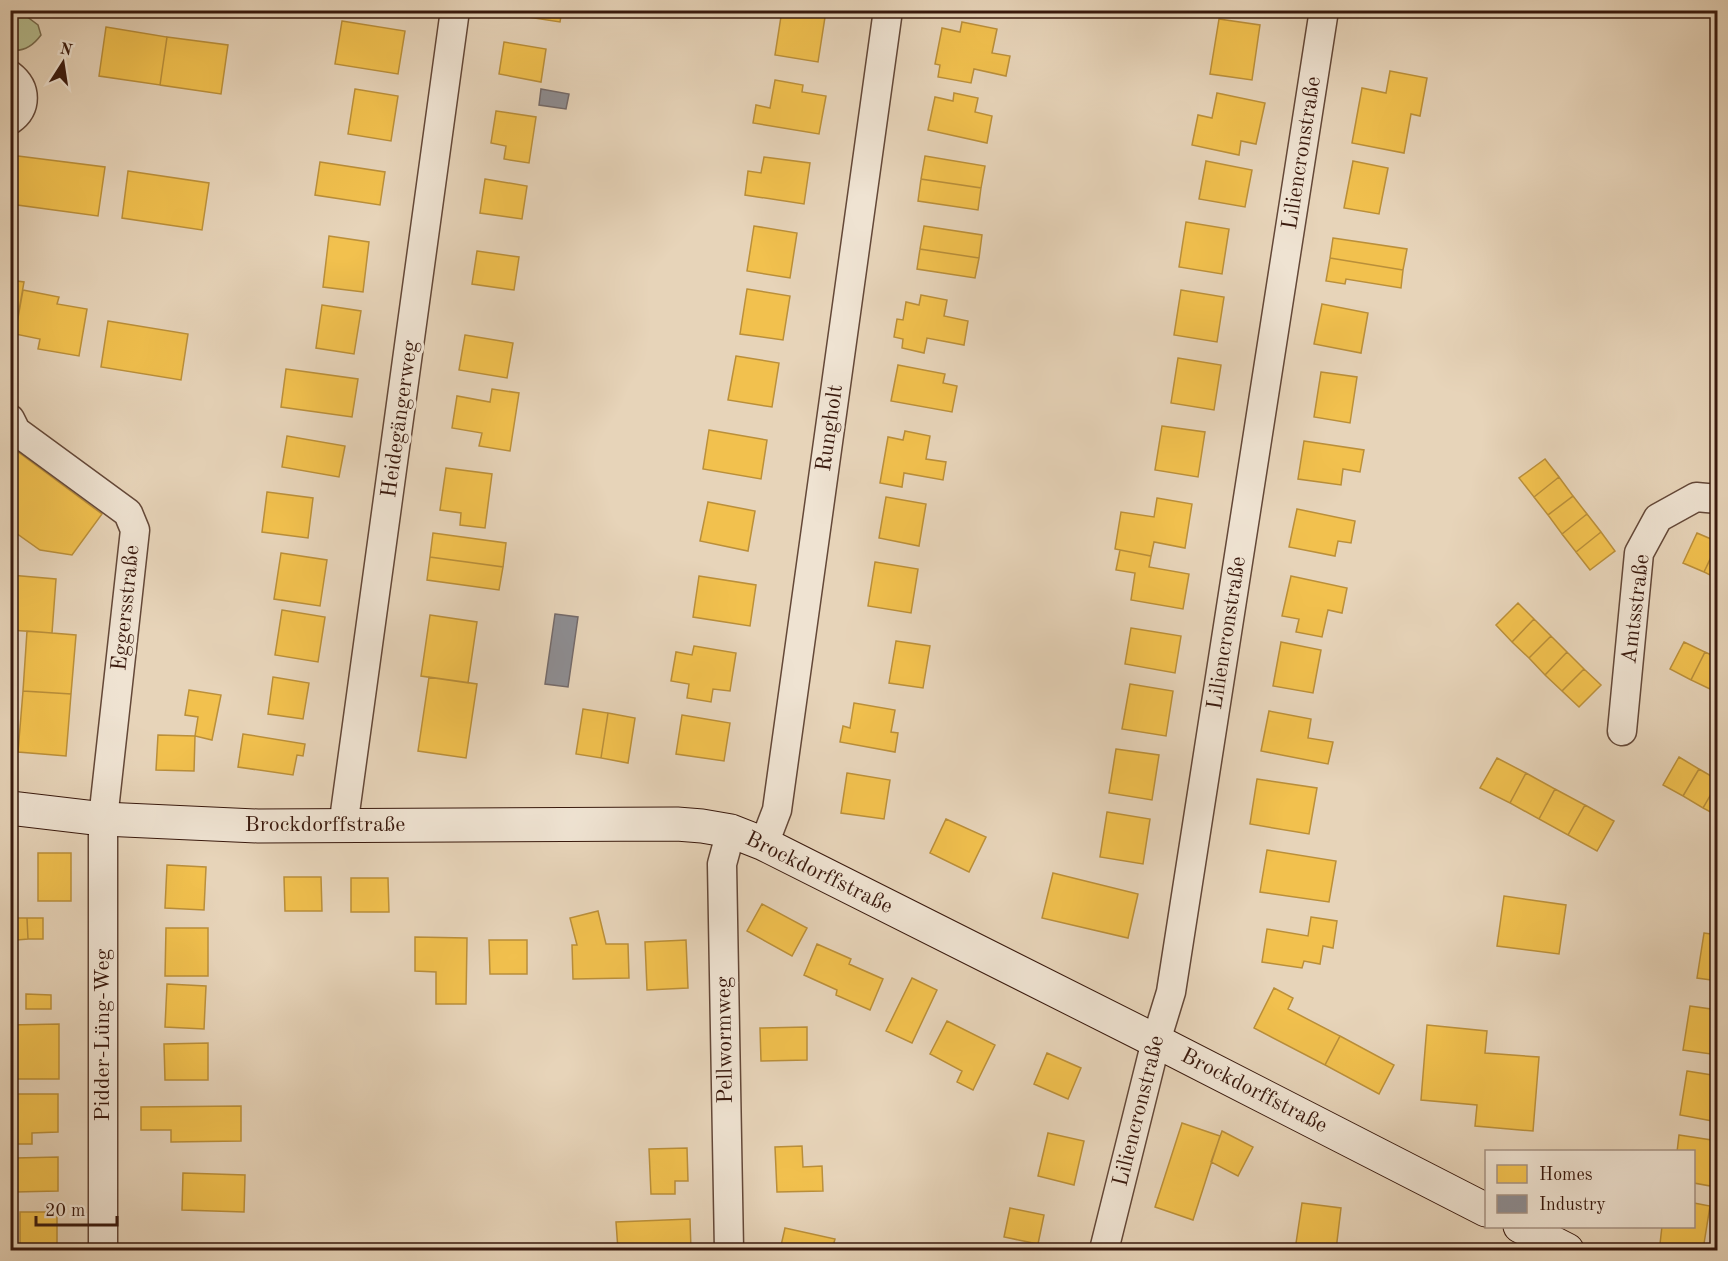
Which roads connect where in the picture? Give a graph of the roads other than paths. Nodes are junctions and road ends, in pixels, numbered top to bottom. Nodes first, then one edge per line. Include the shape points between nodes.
1 (455, 10) edge
2 (888, 10) edge
3 (1324, 10) edge
4 (10, 75) edge
5 (10, 120) edge
6 (10, 419) edge
7 (1718, 499) edge
8 (1622, 731) dead end
9 (10, 808) edge
10 (102, 819) junction
11 (343, 827) junction
12 (731, 831) junction
13 (764, 844) junction
14 (1156, 1041) junction
15 (1485, 1209) edge
16 (1522, 1228) edge
17 (103, 1251) edge
18 (729, 1251) edge
19 (1104, 1251) edge
20 (1567, 1251) edge

1 - 11 street, Heidegängerweg
2 - 13 street, Rungholt via 777,810
3 - 14 street, Liliencronstraße via 1171,992
4 - 5 street via 18,81 24,99
6 - 10 street, Eggersstraße via 16,431 128,513 135,530
7 - 8 street, Amtsstraße via 1696,497 1658,518 1640,553
9 - 10 street, Brockdorffstraße
10 - 11 street, Brockdorffstraße
10 - 17 street, Pidder-Lüng-Weg
11 - 12 street, Brockdorffstraße via 615,823 693,825
12 - 13 street, Brockdorffstraße
12 - 18 street, Pellwormweg via 722,864
13 - 14 street, Brockdorffstraße
14 - 15 street, Brockdorffstraße
14 - 19 street, Liliencronstraße
16 - 20 street

